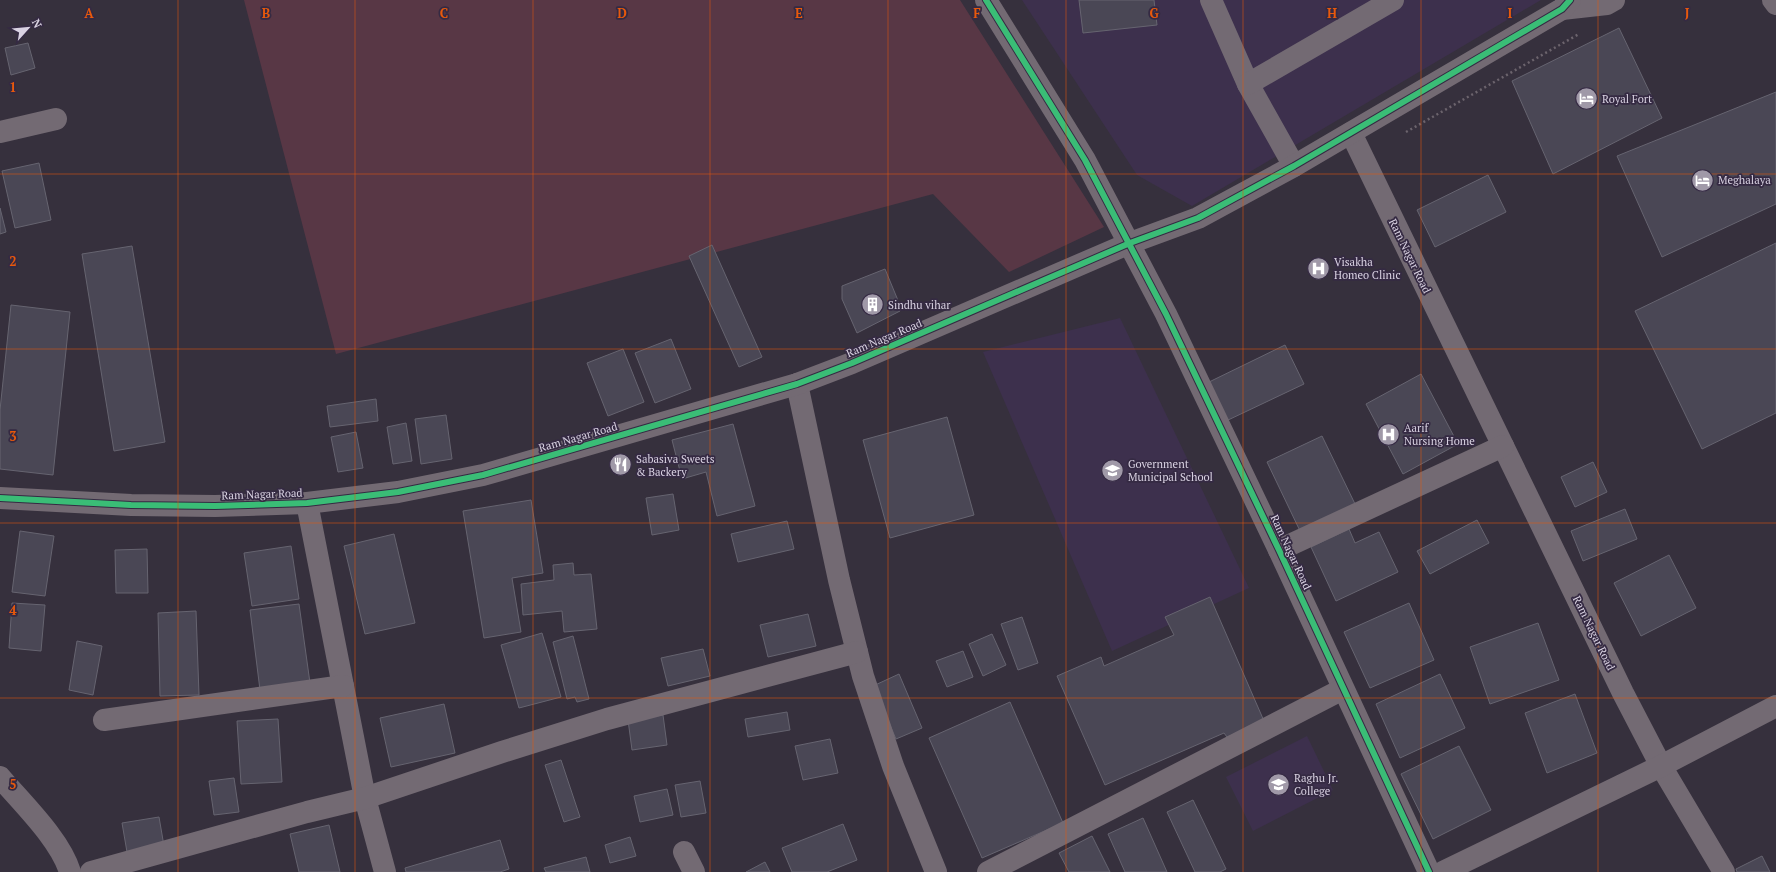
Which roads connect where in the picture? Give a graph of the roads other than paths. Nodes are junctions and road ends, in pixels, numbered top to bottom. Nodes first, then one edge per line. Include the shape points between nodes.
1 (986, 0) edge
2 (1211, 0) edge
3 (1394, 0) edge
4 (1614, 0) edge
5 (1773, 0) edge
6 (1563, 3) edge
7 (1776, 4) edge
8 (1248, 84) junction
9 (56, 119) dead end
10 (0, 132) edge
11 (1351, 133) junction
12 (1294, 166) junction
13 (1130, 244) junction
14 (797, 384) junction
15 (1503, 446) junction
16 (0, 498) edge
17 (307, 503) junction
18 (1280, 550) junction
19 (857, 652) junction
20 (343, 686) junction
21 (1343, 689) junction
22 (1776, 706) edge
23 (104, 720) dead end
24 (1661, 766) junction
25 (0, 777) edge
26 (365, 798) junction
27 (684, 852) dead end
28 (144, 865) edge
29 (70, 872) edge
30 (91, 872) edge
31 (385, 872) edge
32 (694, 872) edge
33 (936, 872) edge
34 (988, 872) edge
35 (1429, 872) edge
36 (1443, 872) edge
37 (1724, 872) edge

1 - 13 street, Ram Nagar Road via 1085,160
2 - 8 street
3 - 8 street
4 - 6 street via 1607,4
5 - 7 street
6 - 11 street
8 - 12 street
9 - 10 street
11 - 12 street
11 - 15 street, Ram Nagar Road
12 - 13 street via 1198,218
13 - 14 street, Ram Nagar Road
13 - 18 street, Ram Nagar Road
14 - 17 street, Ram Nagar Road via 483,475 398,492
14 - 19 street
15 - 18 street
15 - 24 street, Ram Nagar Road
16 - 17 street, Ram Nagar Road via 131,505
17 - 20 street
18 - 21 street, Ram Nagar Road
19 - 26 street via 607,719
19 - 33 street via 893,766
20 - 23 street
20 - 26 street
21 - 34 street
21 - 35 street, Ram Nagar Road
22 - 24 street
24 - 36 street
24 - 37 street, Ram Nagar Road
25 - 29 street via 58,846
26 - 28 street via 307,812
26 - 31 street
27 - 32 street
28 - 30 street

